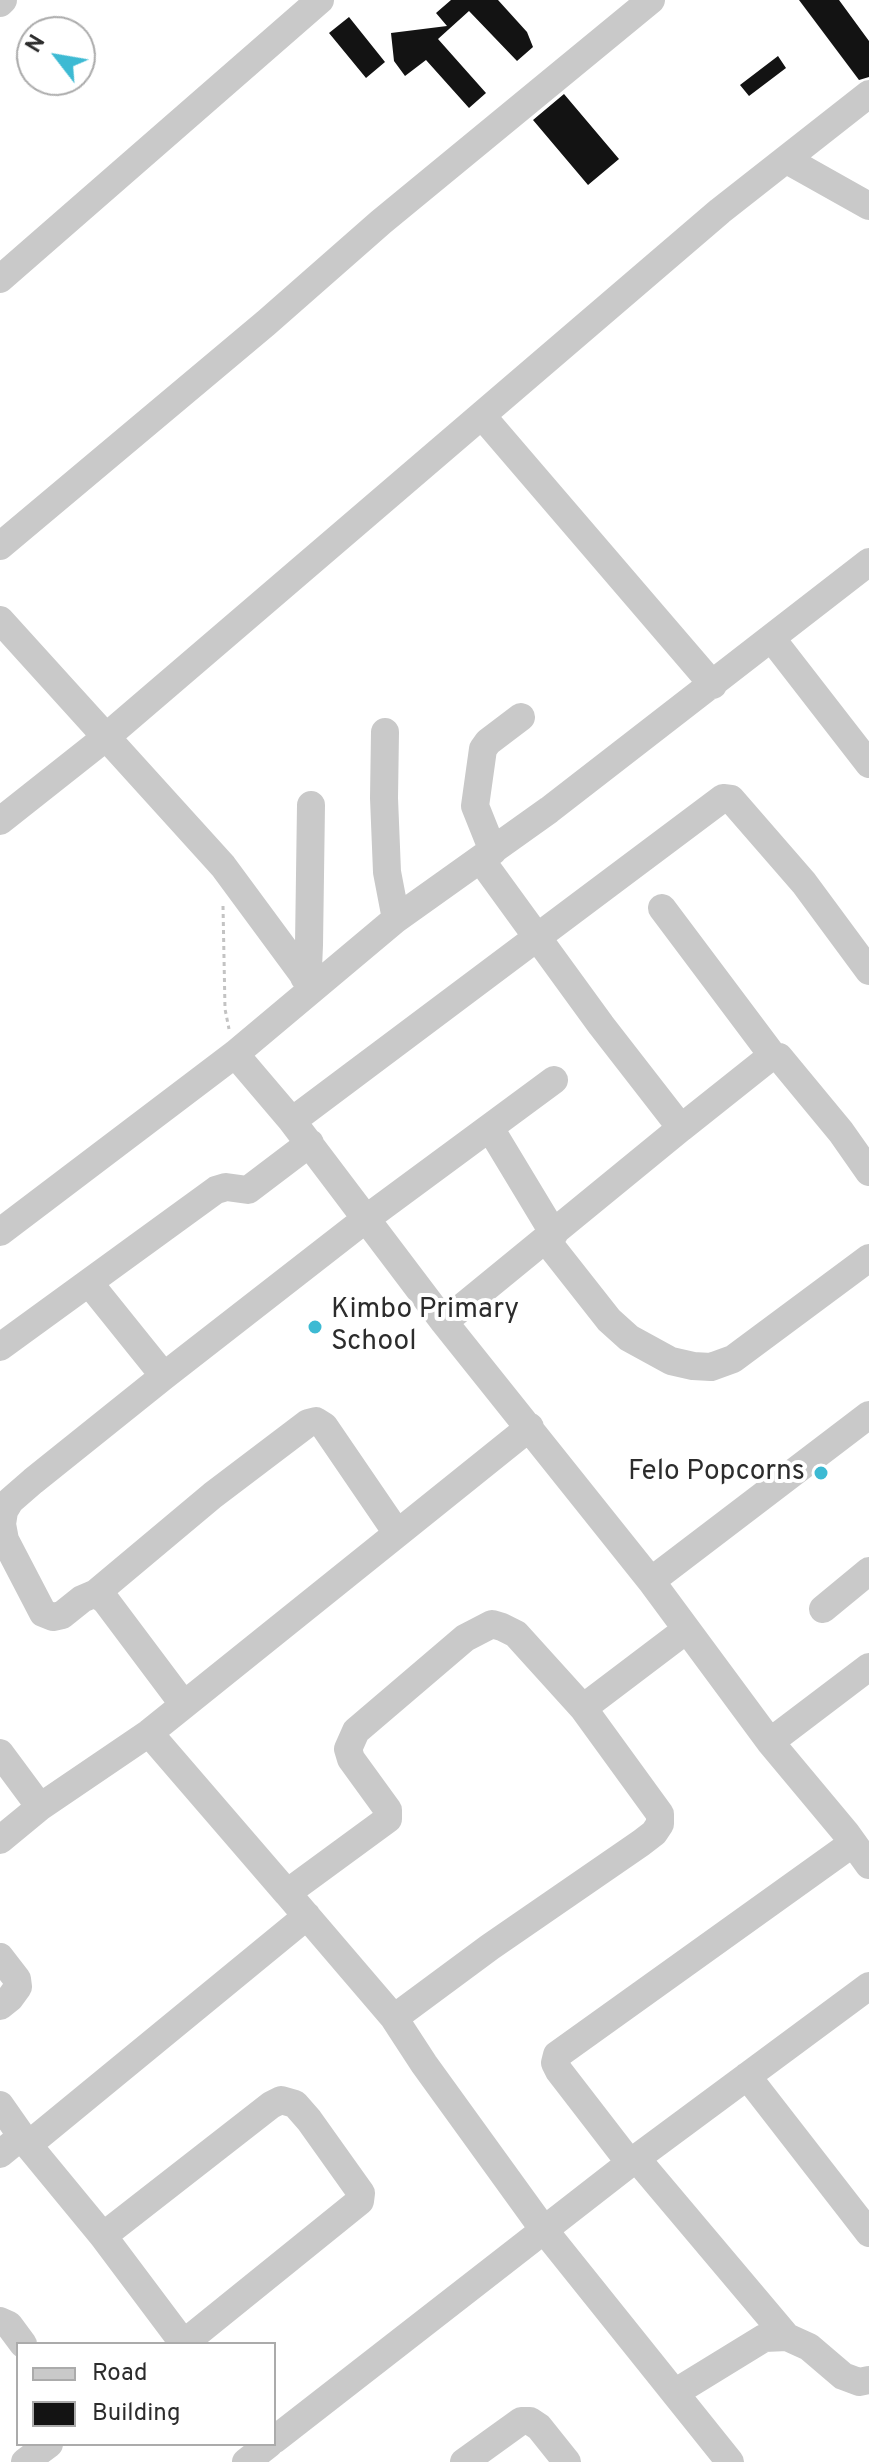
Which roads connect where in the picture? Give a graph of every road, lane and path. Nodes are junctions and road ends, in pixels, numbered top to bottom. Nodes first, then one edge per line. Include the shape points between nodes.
1 (320, 0) edge
2 (651, 0) edge
3 (869, 94) edge
4 (787, 160) junction
5 (869, 206) edge
6 (0, 279) edge
7 (483, 417) junction
8 (0, 546) edge
9 (869, 562) edge
10 (0, 620) edge
11 (772, 639) junction
12 (713, 685) junction
13 (521, 717) dead end
14 (385, 732) dead end
15 (105, 738) junction
16 (866, 754) edge
17 (311, 805) dead end
18 (0, 821) edge
19 (487, 856) junction
20 (223, 866) junction
21 (662, 908) dead end
22 (396, 919) junction
23 (537, 936) junction
24 (869, 971) edge
25 (308, 983) junction
26 (235, 1054) junction
27 (773, 1056) junction
28 (554, 1080) dead end
29 (292, 1121) junction
30 (490, 1128) junction
31 (681, 1128) junction
32 (310, 1143) junction
33 (869, 1172) edge
34 (367, 1218) junction
35 (0, 1232) edge
36 (550, 1237) junction
37 (869, 1258) edge
38 (90, 1284) junction
39 (444, 1322) junction
40 (0, 1347) edge
41 (164, 1376) junction
42 (869, 1415) edge
43 (530, 1427) junction
44 (397, 1533) junction
45 (869, 1571) edge
46 (651, 1581) junction
47 (96, 1593) junction
48 (823, 1609) dead end
49 (686, 1630) junction
50 (869, 1667) edge
51 (184, 1705) junction
52 (583, 1708) junction
53 (149, 1733) junction
54 (770, 1742) junction
55 (0, 1753) edge
56 (40, 1807) junction
57 (0, 1840) edge
58 (861, 1854) edge
59 (287, 1893) junction
60 (307, 1916) junction
61 (0, 1957) edge
62 (865, 1998) edge
63 (0, 2006) edge
64 (394, 2018) junction
65 (747, 2076) junction
66 (0, 2105) edge
67 (25, 2141) junction
68 (0, 2154) edge
69 (633, 2161) junction
70 (544, 2230) junction
71 (869, 2233) edge
72 (103, 2236) junction
73 (0, 2321) edge
74 (787, 2337) junction
75 (22, 2342) edge
76 (182, 2342) edge
77 (186, 2342) edge
78 (869, 2380) edge
79 (676, 2392) junction
80 (276, 2437) edge
81 (46, 2446) edge
82 (25, 2462) edge
83 (464, 2462) edge
84 (567, 2462) edge
85 (730, 2462) edge

1 - 6 street
2 - 8 street
3 - 4 street
4 - 5 street
4 - 7 street via 667,256
7 - 12 street
7 - 15 street
9 - 11 street
10 - 15 street
11 - 12 street
11 - 16 street
12 - 19 street
13 - 19 street via 483,749 475,806
14 - 22 street via 387,872
15 - 18 street
15 - 20 street
17 - 25 street
19 - 22 street
19 - 23 street
20 - 25 street
20 - 26 path via 225,1009
21 - 27 street
22 - 25 street
23 - 24 street via 727,797 804,883
23 - 29 street
23 - 31 street
25 - 26 street
26 - 29 street
26 - 35 street
27 - 31 street
27 - 33 street
28 - 30 street
29 - 32 street
30 - 34 street
30 - 36 street
31 - 36 street
32 - 34 street
32 - 38 street via 248,1190 216,1190
34 - 39 street
34 - 41 street
36 - 37 street via 609,1320 629,1338 671,1361 693,1366 711,1367 733,1359
36 - 39 street
38 - 40 street
38 - 41 street
39 - 43 street
41 - 47 street via 33,1481 4,1511 5,1540 43,1613 62,1615
42 - 46 street
43 - 44 street
43 - 46 street
44 - 47 street via 316,1421 213,1495
44 - 51 street
45 - 48 street
46 - 49 street
47 - 51 street
49 - 52 street
49 - 54 street
50 - 54 street
51 - 53 street
52 - 59 street via 516,1634 492,1624 474,1633 356,1731 348,1749 351,1759 388,1810 388,1819
52 - 64 street via 660,1814 660,1824
53 - 56 street
53 - 59 street
54 - 58 street
55 - 56 street
56 - 57 street
58 - 69 street via 557,2055 559,2071
59 - 60 street
60 - 64 street
60 - 67 street
61 - 63 street via 18,1987
62 - 65 street
64 - 70 street
65 - 69 street
65 - 71 street
66 - 67 street
67 - 68 street
67 - 72 street
69 - 70 street
69 - 74 street
70 - 79 street
70 - 80 street
72 - 76 street
72 - 77 street via 271,2105 281,2100 295,2104 309,2120 361,2193 360,2201
73 - 75 street
74 - 78 street via 809,2347 843,2376
74 - 79 street via 764,2338
79 - 85 street
81 - 82 street
83 - 84 street via 521,2421 530,2421

